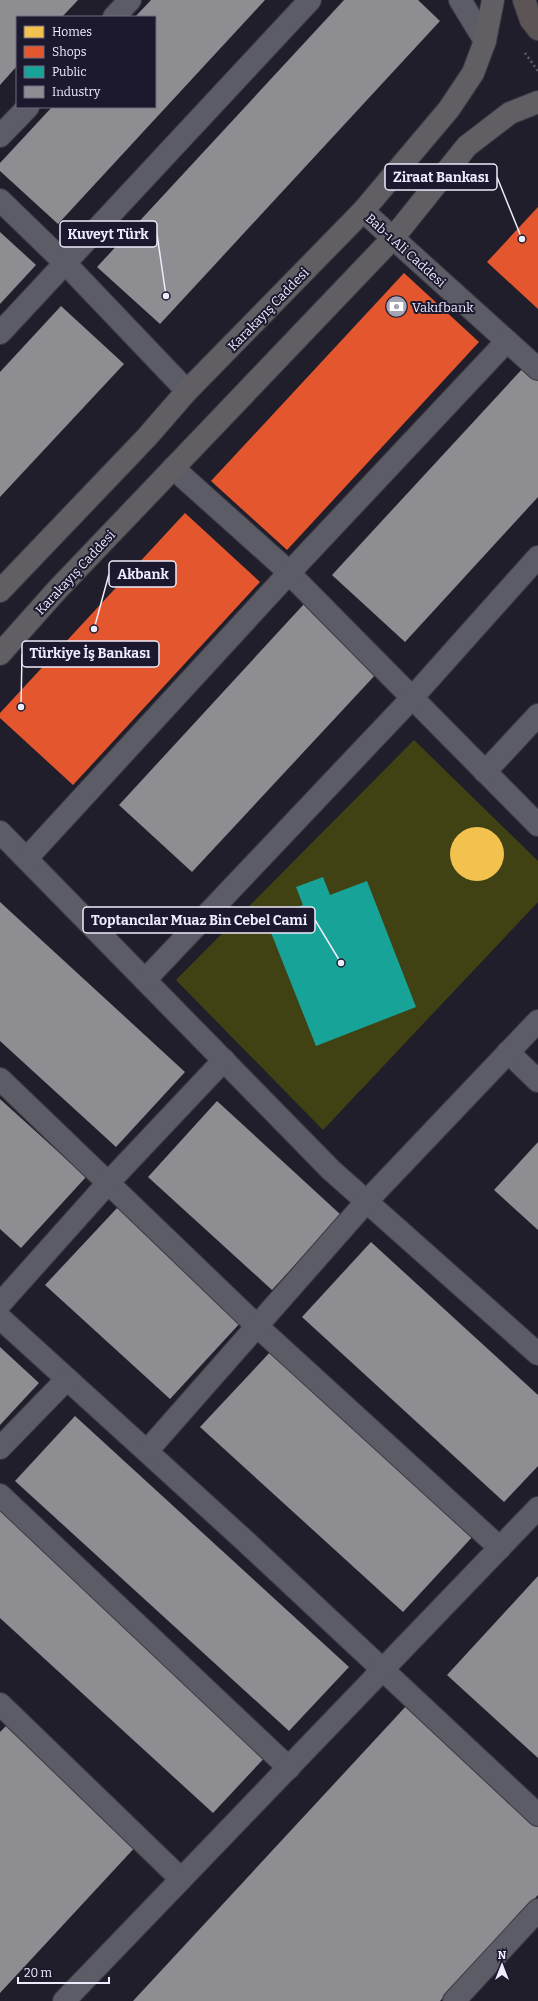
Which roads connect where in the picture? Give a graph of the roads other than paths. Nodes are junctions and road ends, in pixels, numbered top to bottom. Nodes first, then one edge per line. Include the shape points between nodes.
1 (130, 0) edge
2 (310, 0) edge
3 (460, 0) edge
4 (493, 0) edge
5 (524, 0) edge
6 (115, 16) edge
7 (538, 28) edge
8 (485, 41) junction
9 (538, 102) edge
10 (27, 108) edge
11 (0, 136) edge
12 (0, 200) edge
13 (363, 211) junction
14 (393, 238) junction
15 (65, 263) junction
16 (0, 333) edge
17 (507, 341) junction
18 (538, 369) edge
19 (187, 391) junction
20 (173, 468) junction
21 (534, 570) edge
22 (290, 573) junction
23 (0, 591) edge
24 (0, 654) edge
25 (412, 698) junction
26 (538, 715) edge
27 (485, 772) junction
28 (538, 825) edge
29 (0, 832) edge
30 (27, 858) junction
31 (145, 980) junction
32 (538, 1021) edge
33 (508, 1052) junction
34 (224, 1060) junction
35 (0, 1079) edge
36 (538, 1081) edge
37 (108, 1183) junction
38 (366, 1202) junction
39 (0, 1304) edge
40 (0, 1318) edge
41 (257, 1326) junction
42 (538, 1354) edge
43 (67, 1379) junction
44 (0, 1448) edge
45 (147, 1451) junction
46 (0, 1495) edge
47 (538, 1508) edge
48 (500, 1548) junction
49 (383, 1670) junction
50 (0, 1704) edge
51 (289, 1768) junction
52 (538, 1815) edge
53 (181, 1879) junction
54 (538, 1910) edge
55 (64, 2001) edge
56 (454, 2001) edge

1 - 6 street
2 - 15 street
3 - 8 street
4 - 8 main road, Karakayış Caddesi
5 - 7 highway via 531,20
8 - 13 main road, Karakayış Caddesi via 473,73 449,108
9 - 14 main road, Karakayış Caddesi via 510,113 467,146
10 - 11 street
12 - 15 street
13 - 14 street, Bab-ı Ali Caddesi
13 - 19 main road, Karakayış Caddesi
14 - 17 street, Bab-ı Ali Caddesi
14 - 20 main road, Karakayış Caddesi
15 - 16 street
15 - 19 street
17 - 18 street, Bab-ı Ali Caddesi
17 - 22 street
19 - 23 main road, Karakayış Caddesi via 147,437
20 - 22 street
20 - 24 main road, Karakayış Caddesi
21 - 25 street
22 - 25 street
22 - 30 street
25 - 27 street
25 - 31 street
26 - 27 street
27 - 28 street
29 - 30 street
30 - 31 street
31 - 34 street
32 - 33 street
33 - 36 street
33 - 38 street
34 - 37 street
34 - 38 street via 331,1170
35 - 37 street
37 - 39 street
37 - 41 street
38 - 41 street
38 - 42 street
40 - 43 street
41 - 45 street
41 - 48 street
43 - 44 street
43 - 45 street
45 - 49 street
46 - 51 street
47 - 48 street
48 - 49 street
49 - 51 street
49 - 52 street
50 - 53 street
51 - 53 street
53 - 55 street
54 - 56 street

